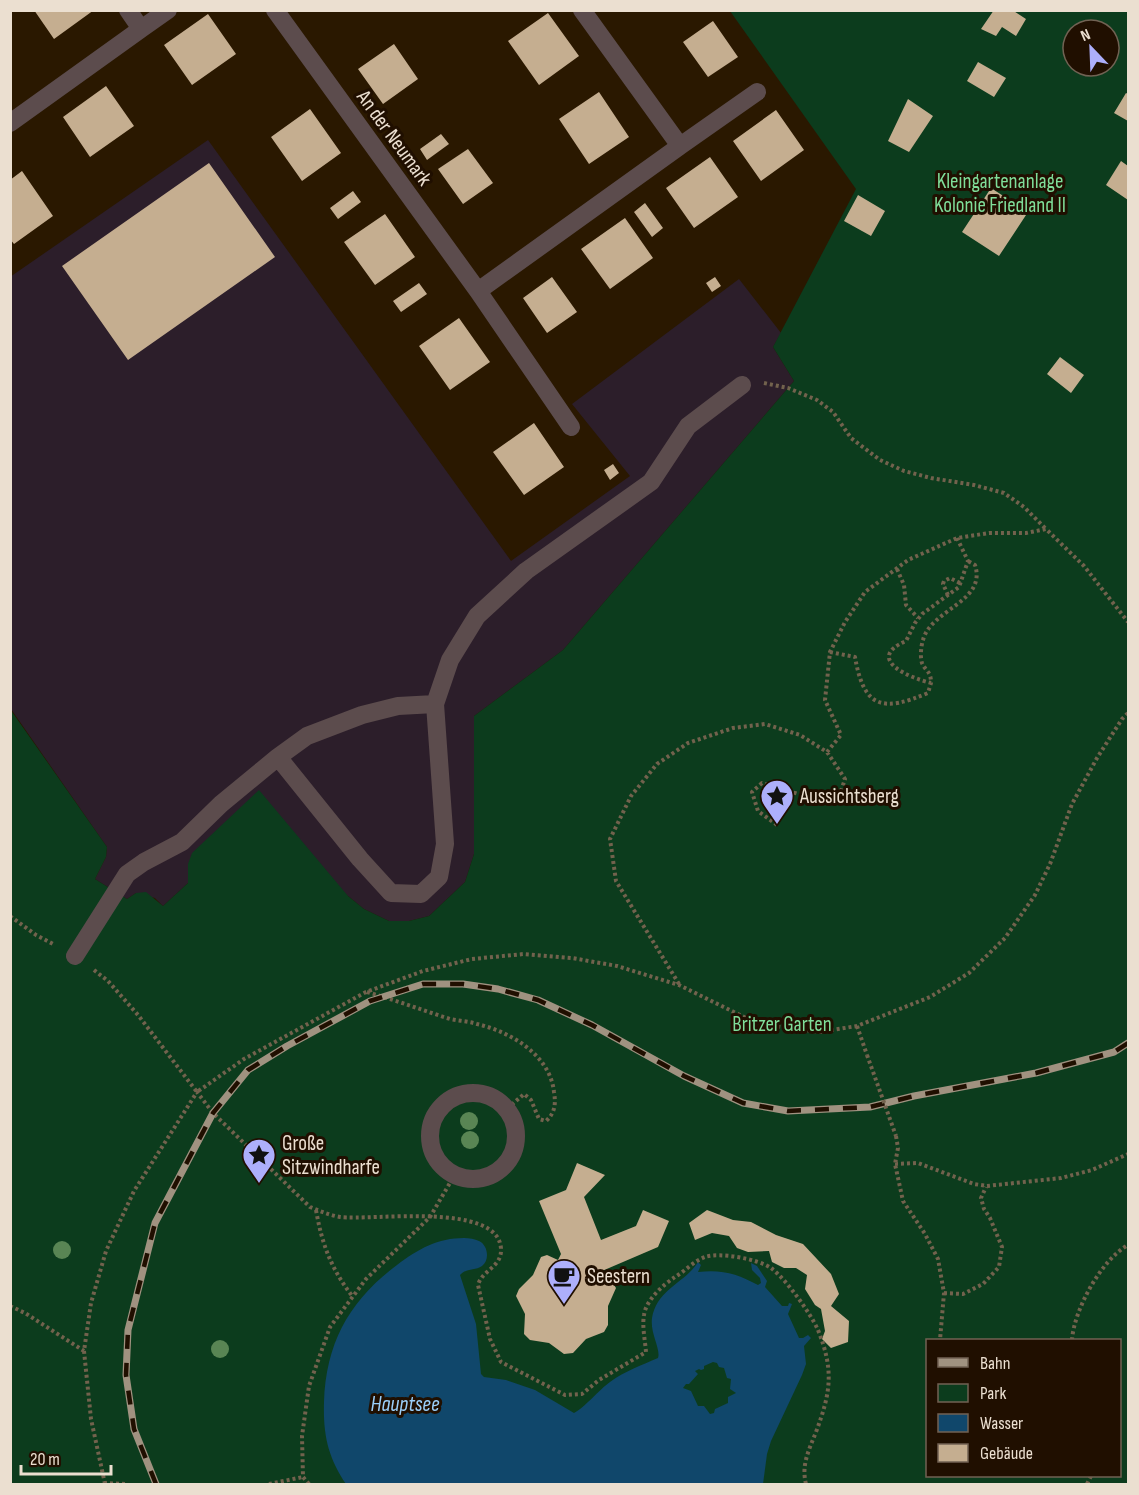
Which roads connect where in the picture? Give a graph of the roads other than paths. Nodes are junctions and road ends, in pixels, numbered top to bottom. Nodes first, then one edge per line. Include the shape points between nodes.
1 (128, 10) edge
2 (168, 10) edge
3 (275, 10) edge
4 (582, 10) edge
5 (141, 29) junction
6 (757, 92) dead end
7 (12, 118) edge
8 (680, 146) junction
9 (478, 291) junction
10 (742, 385) dead end
11 (571, 427) dead end
12 (435, 704) junction
13 (278, 757) junction
14 (75, 956) road end
15 (507, 1109) joint

1 - 5 lane
2 - 5 lane
3 - 9 lane, An der Neumark
4 - 8 lane
5 - 7 lane
6 - 8 lane
8 - 9 lane
9 - 11 lane, An der Neumark
10 - 12 lane via 688,426 651,482 526,571 477,616 450,660
12 - 13 lane via 398,706 362,715 307,736
12 - 13 lane via 445,844 439,877 421,894 391,892
13 - 14 lane via 182,842 127,874
15 - 15 lane via 496,1099 471,1093 447,1102 431,1125 429,1140 442,1167 468,1180 483,1179 508,1164 517,1136

